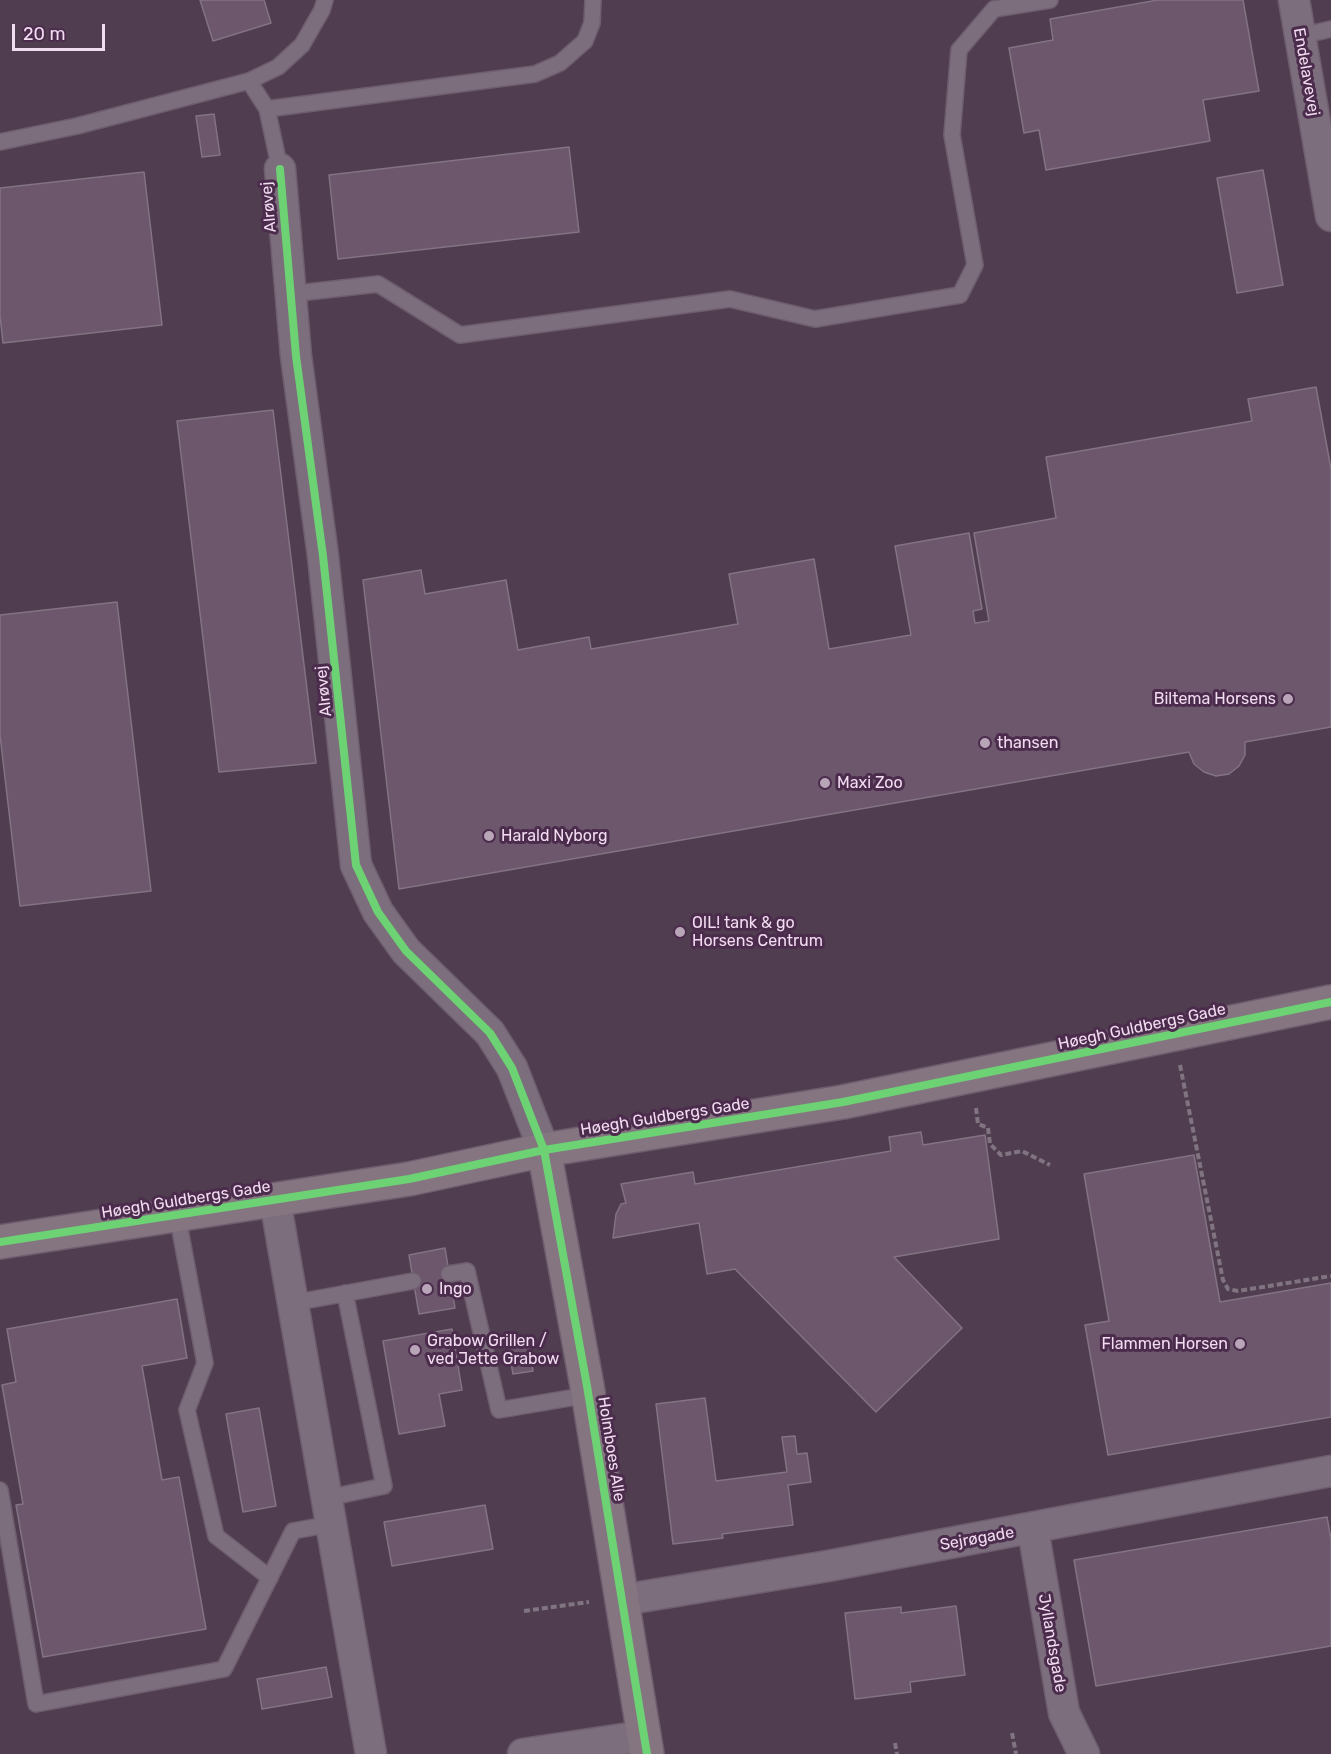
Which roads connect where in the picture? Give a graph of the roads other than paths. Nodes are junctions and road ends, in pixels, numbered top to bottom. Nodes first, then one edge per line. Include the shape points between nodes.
1 (325, 0) edge
2 (593, 0) edge
3 (1050, 0) edge
4 (1294, 0) edge
5 (1331, 29) edge
6 (1300, 36) junction
7 (249, 81) junction
8 (267, 109) junction
9 (0, 142) edge
10 (280, 169) joint
11 (1331, 216) edge
12 (290, 294) junction
13 (1331, 1002) edge
14 (544, 1150) junction
15 (276, 1200) junction
16 (177, 1215) junction
17 (0, 1242) edge
18 (449, 1274) dead end
19 (413, 1281) dead end
20 (345, 1293) junction
21 (293, 1303) junction
22 (588, 1395) junction
23 (1331, 1471) edge
24 (0, 1490) edge
25 (329, 1511) junction
26 (1033, 1529) junction
27 (270, 1578) junction
28 (621, 1597) junction
29 (645, 1745) edge
30 (371, 1754) edge
31 (523, 1754) edge
32 (1084, 1754) edge

1 - 7 lane via 302,45 278,67
2 - 8 lane via 592,23 585,41 560,63 536,74
3 - 12 lane via 994,9 959,50 952,135 975,265 960,295 815,319 730,299 460,335 378,284
4 - 6 street, Endelavevej
5 - 6 lane
6 - 11 street, Endelavevej
7 - 8 lane
7 - 9 lane
8 - 10 lane
10 - 12 street, Alrøvej
12 - 14 street, Alrøvej via 356,865 378,912 406,951 490,1033 512,1068
13 - 14 street, Høegh Guldbergs Gade via 843,1102
14 - 15 street, Høegh Guldbergs Gade via 409,1179
14 - 22 street, Holmboes Alle
15 - 16 street, Høegh Guldbergs Gade
15 - 21 street, Høegh Guldbergs Gade
16 - 17 street, Høegh Guldbergs Gade
16 - 27 lane via 205,1363 187,1410 216,1536
18 - 22 lane via 467,1271 499,1410
19 - 20 lane
20 - 21 lane
20 - 25 lane via 384,1486
21 - 25 street, Høegh Guldbergs Gade
22 - 28 street, Holmboes Alle
23 - 26 street, Sejrøgade
24 - 27 lane via 36,1704 224,1669
25 - 27 lane via 293,1531
25 - 30 street, Høegh Guldbergs Gade
26 - 28 street, Sejrøgade
26 - 32 street, Jyllandsgade via 1064,1713
28 - 29 street, Holmboes Alle
29 - 31 street

